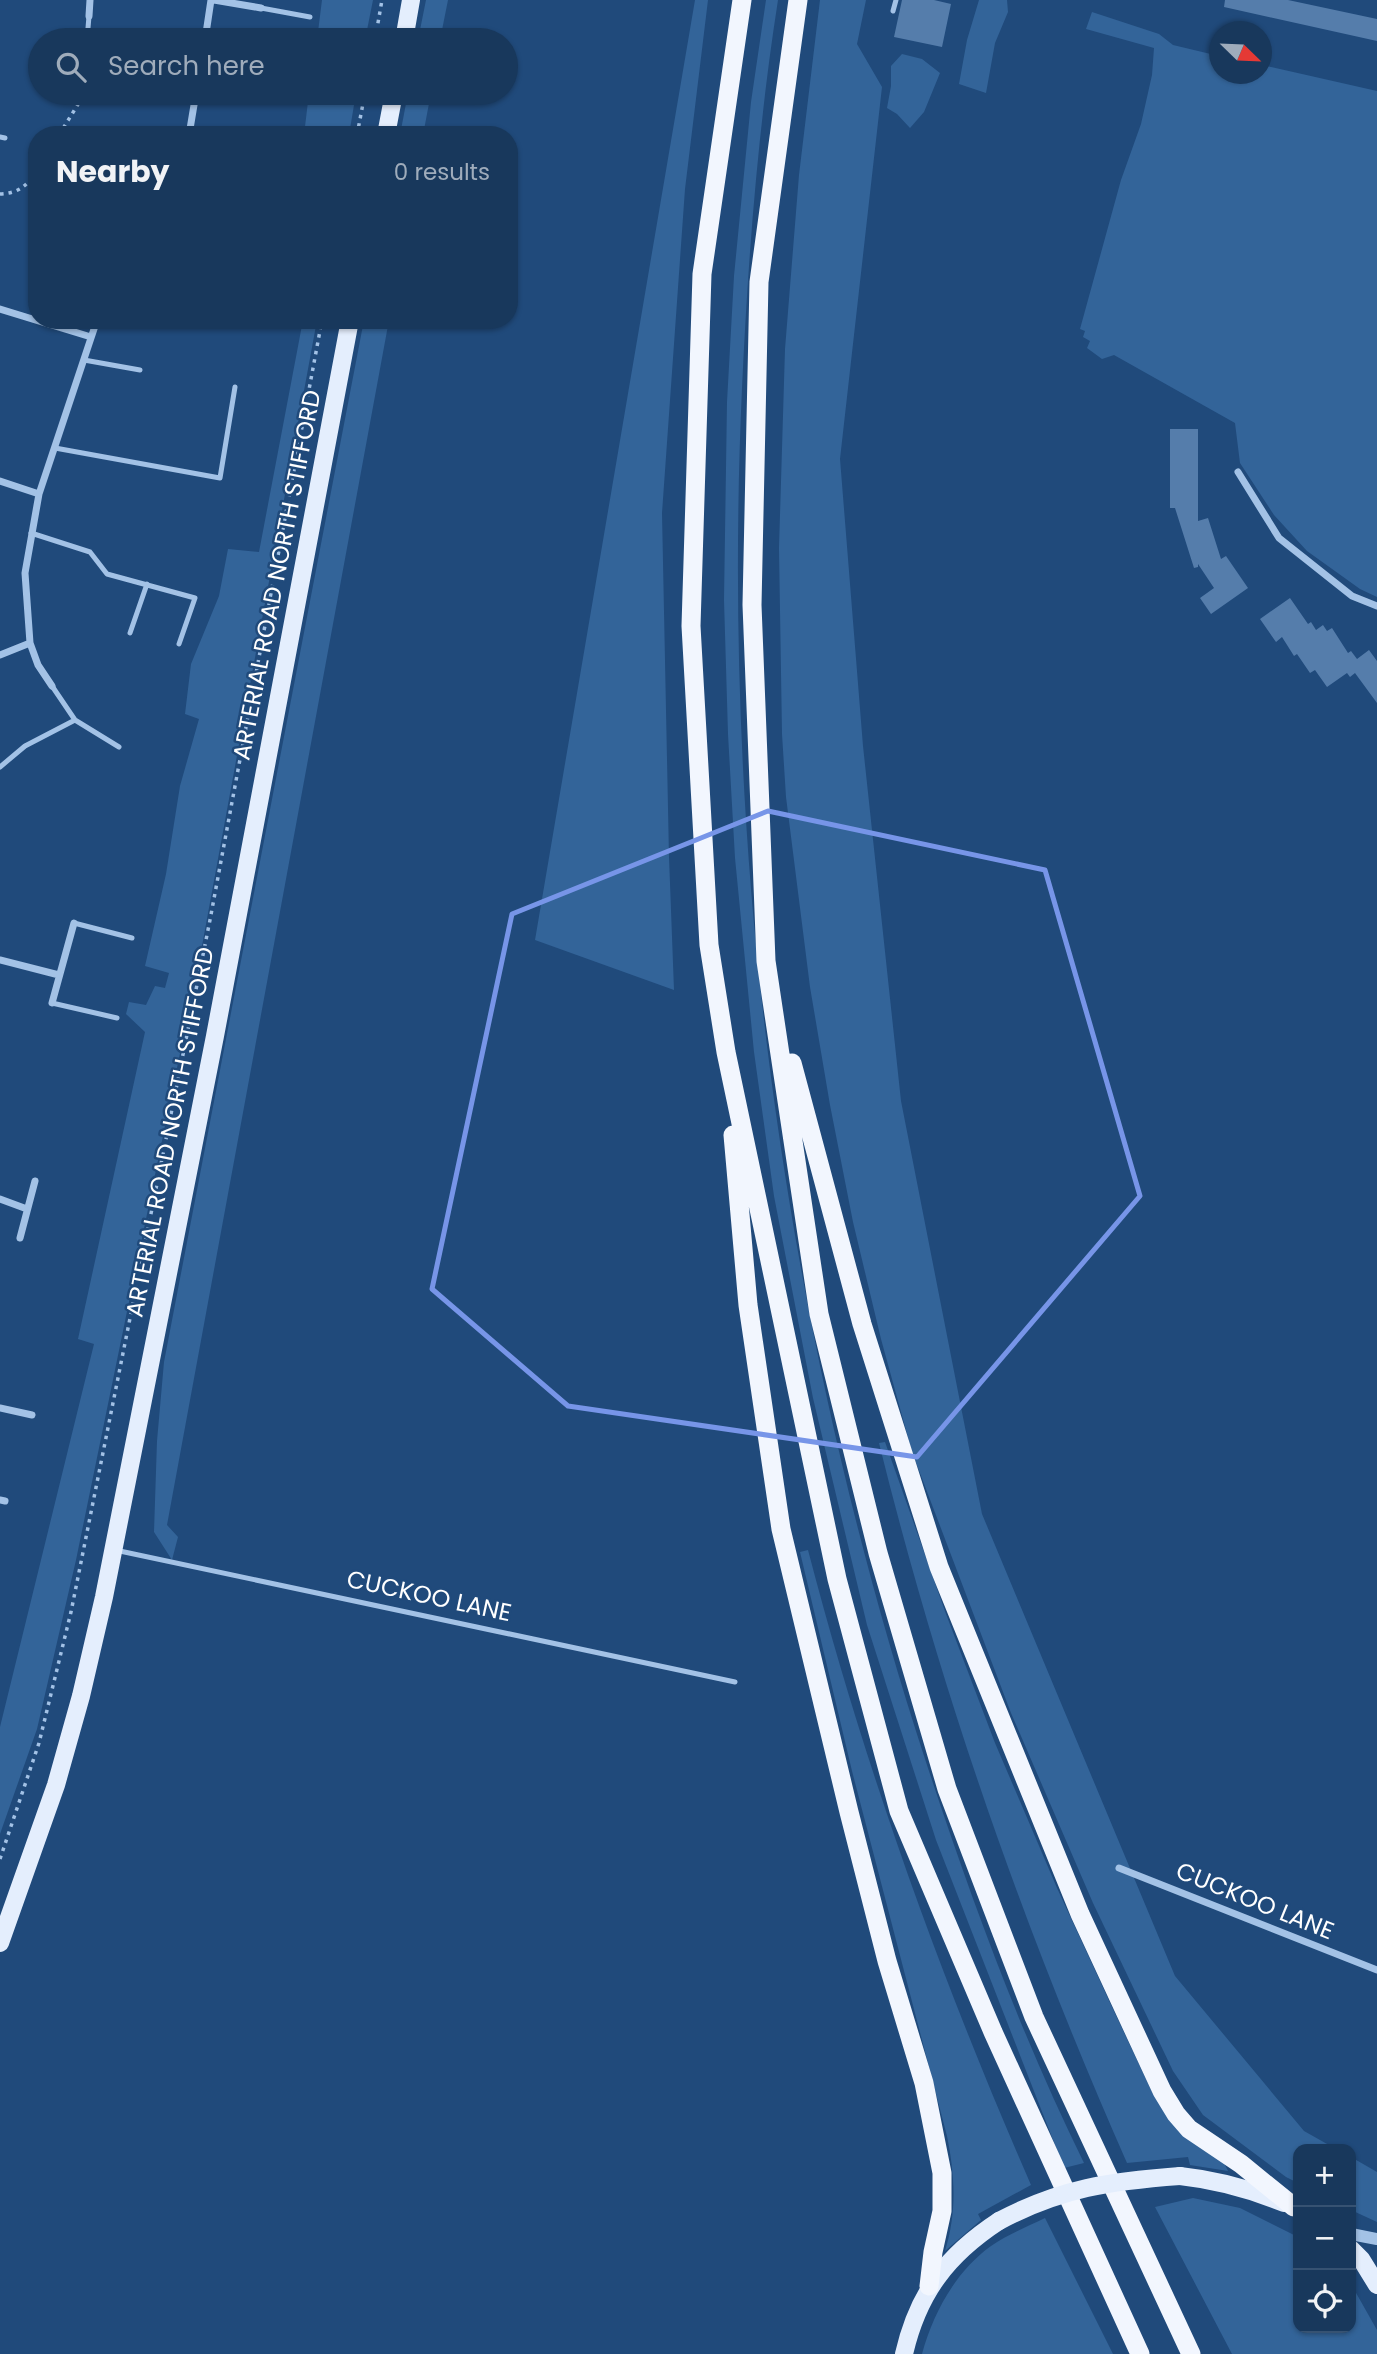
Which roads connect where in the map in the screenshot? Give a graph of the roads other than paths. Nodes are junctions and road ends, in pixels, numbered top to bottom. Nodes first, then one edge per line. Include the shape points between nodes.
1 (90, 0) edge
2 (213, 0) edge
3 (411, 0) edge
4 (742, 0) edge
5 (798, 0) edge
6 (896, 0) edge
7 (261, 8) joint
8 (893, 12) dead end
9 (89, 16) joint
10 (310, 17) dead end
11 (88, 28) edge
12 (207, 28) edge
13 (406, 28) edge
14 (194, 105) edge
15 (392, 105) edge
16 (190, 126) edge
17 (388, 126) edge
18 (0, 309) edge
19 (28, 318) edge
20 (65, 329) edge
21 (94, 329) edge
22 (348, 329) edge
23 (91, 337) junction
24 (84, 360) junction
25 (140, 370) dead end
26 (235, 387) dead end
27 (55, 448) junction
28 (1238, 472) dead end
29 (0, 481) edge
30 (39, 494) junction
31 (31, 533) junction
32 (147, 584) junction
33 (1377, 606) edge
34 (130, 633) dead end
35 (30, 643) junction
36 (179, 644) dead end
37 (0, 655) edge
38 (52, 686) joint
39 (75, 720) junction
40 (119, 747) dead end
41 (0, 766) edge
42 (74, 923) joint
43 (132, 938) dead end
44 (0, 960) edge
45 (766, 961) junction
46 (59, 975) junction
47 (52, 1003) joint
48 (117, 1018) dead end
49 (726, 1052) junction
50 (35, 1181) dead end
51 (0, 1199) edge
52 (27, 1209) junction
53 (20, 1238) dead end
54 (0, 1408) edge
55 (32, 1415) dead end
56 (113, 1549) junction
57 (735, 1682) dead end
58 (1119, 1868) dead end
59 (0, 1943) edge
60 (1377, 1970) edge
61 (1294, 2207) edge
62 (1295, 2207) edge
63 (1356, 2235) edge
64 (1377, 2239) edge
65 (1356, 2254) edge
66 (1377, 2285) edge
67 (929, 2286) junction
68 (910, 2329) junction
69 (890, 2354) edge
70 (904, 2354) edge
71 (1140, 2354) edge
72 (1191, 2354) edge

1 - 9 street
2 - 7 street
2 - 12 street
3 - 13 main road
4 - 49 highway via 702,274 691,626 709,945
5 - 45 highway via 759,282 752,606
6 - 8 lane
7 - 10 lane
9 - 11 lane
14 - 16 street
15 - 17 main road
18 - 19 street
20 - 23 street
21 - 23 street
22 - 56 main road, ARTERIAL ROAD NORTH STIFFORD
23 - 24 street
24 - 25 lane
24 - 27 street
26 - 27 lane via 220,478
27 - 30 street
28 - 33 street via 1279,538 1352,596
29 - 30 street
30 - 31 street
31 - 32 lane via 90,552 107,574
31 - 35 street via 25,573
32 - 34 lane
32 - 36 lane via 195,598
35 - 37 street
35 - 38 street
38 - 39 lane
39 - 40 lane
39 - 41 lane via 25,746
42 - 43 lane
42 - 46 street
44 - 46 street
45 - 62 highway via 862,1324 939,1567 1080,1914 1176,2113 1189,2129
45 - 72 highway via 819,1314 878,1553 947,1789 1034,2017
46 - 47 street
47 - 48 lane
49 - 67 highway via 748,1305 781,1530 887,1961 924,2083 942,2173 942,2211
49 - 71 highway via 837,1579 899,1811 993,2032
50 - 52 street
51 - 52 street
52 - 53 street
54 - 55 street
56 - 57 lane, CUCKOO LANE
56 - 59 main road, ARTERIAL ROAD NORTH STIFFORD via 64,1759
58 - 60 street, CUCKOO LANE
61 - 67 main road, bridge via 1254,2190 1180,2176 1079,2189 1032,2204 978,2234
63 - 64 street
65 - 66 main road
67 - 68 main road
68 - 69 main road
68 - 70 main road

